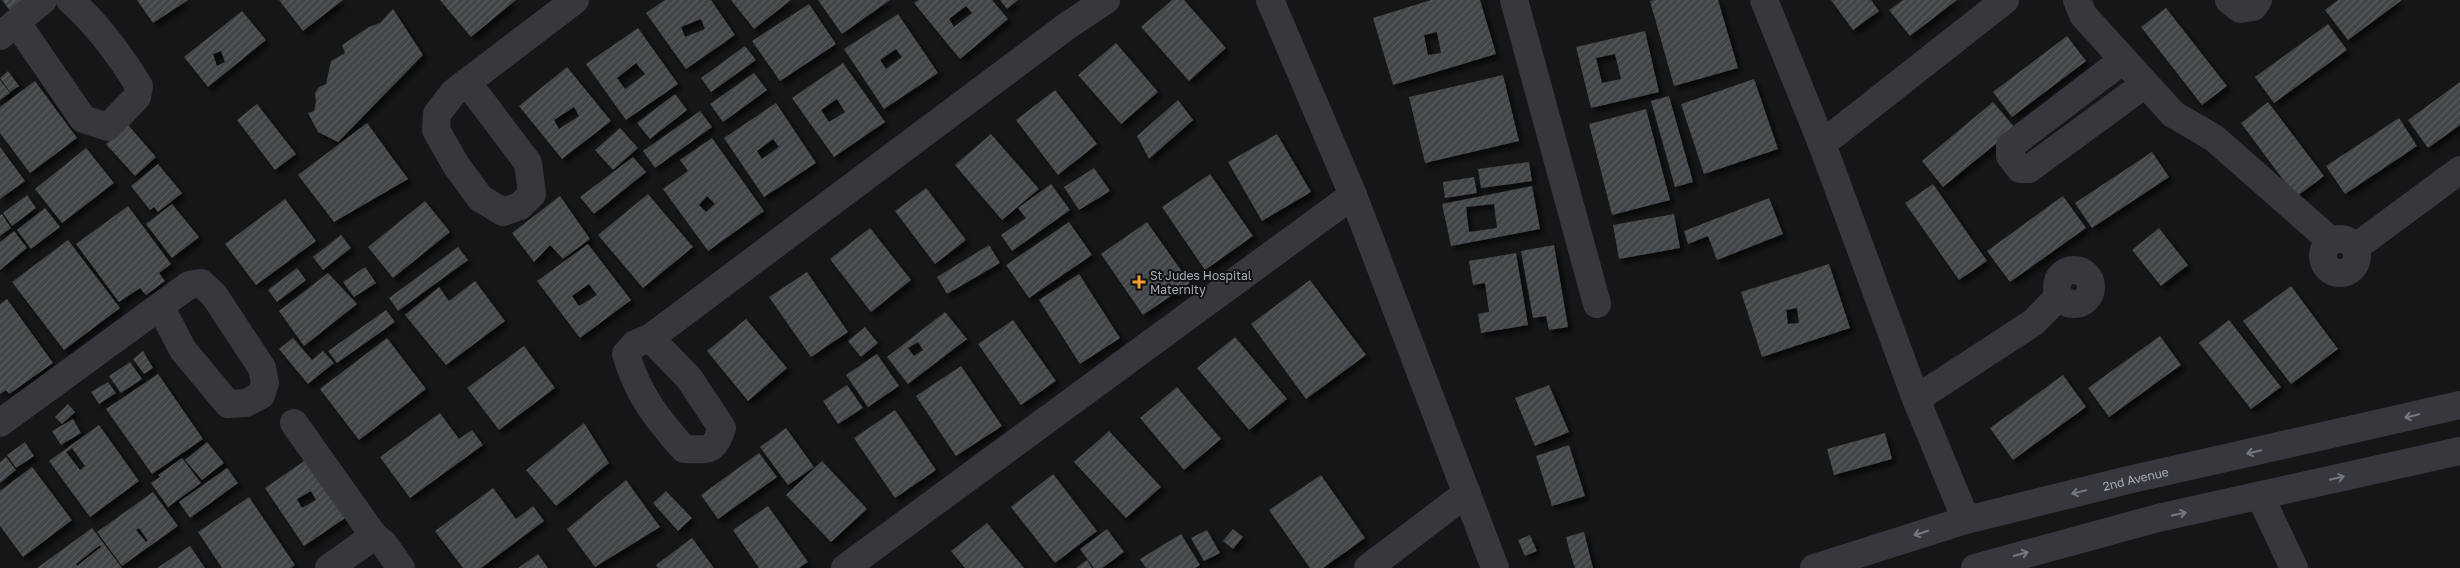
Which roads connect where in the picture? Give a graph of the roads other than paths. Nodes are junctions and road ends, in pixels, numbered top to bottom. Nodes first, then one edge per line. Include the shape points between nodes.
1 (43, 0) edge
2 (70, 0) edge
3 (575, 0) edge
4 (1106, 0) edge
5 (1270, 0) edge
6 (1514, 0) edge
7 (1764, 0) edge
8 (2005, 0) edge
9 (2077, 0) edge
10 (2228, 0) edge
11 (2258, 0) edge
12 (8, 30) edge
13 (2123, 60) junction
14 (467, 82) dead end
15 (2145, 84) junction
16 (1822, 144) junction
17 (2460, 170) edge
18 (1353, 195) junction
19 (2059, 296) dead end
20 (1597, 304) dead end
21 (160, 306) dead end
22 (650, 338) dead end
23 (1916, 399) junction
24 (2460, 406) edge
25 (0, 423) edge
26 (294, 423) dead end
27 (2460, 451) edge
28 (1467, 493) junction
29 (2260, 496) junction
30 (1966, 520) junction
31 (374, 536) junction
32 (329, 568) edge
33 (401, 568) edge
34 (845, 568) edge
35 (1368, 568) edge
36 (1495, 568) edge
37 (1814, 568) edge
38 (1975, 568) edge
39 (2294, 568) edge

1 - 12 street
2 - 12 street via 102,35 139,86 137,97 108,127 84,119
3 - 14 street
4 - 22 street
5 - 18 street
6 - 20 street
7 - 16 street
8 - 16 street
9 - 13 street via 2083,15
10 - 11 street via 2240,8 2253,6
13 - 15 street
13 - 15 street via 2010,146 2010,156 2020,169 2029,169
15 - 17 street via 2174,114 2214,138 2343,244
16 - 23 street
18 - 28 street
18 - 34 street
19 - 23 street via 2034,322
21 - 25 street
23 - 30 street
24 -> 30 street, 2nd Avenue via 2128,480
26 - 31 street
29 -> 27 street
28 - 35 street
28 - 36 street
38 -> 29 street via 2158,518
29 - 39 street
30 -> 37 street, 2nd Avenue
31 - 32 street
31 - 33 street

